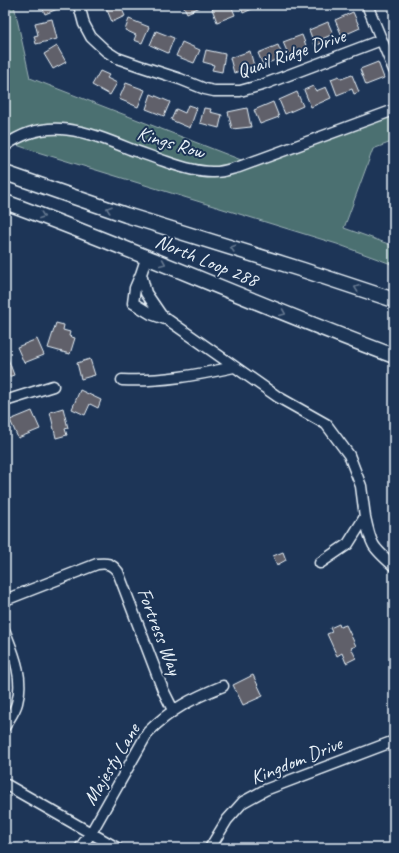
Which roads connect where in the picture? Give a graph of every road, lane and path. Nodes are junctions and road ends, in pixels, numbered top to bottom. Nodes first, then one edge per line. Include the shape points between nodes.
1 (79, 5) edge
2 (367, 5) edge
3 (381, 40) junction
4 (394, 70) edge
5 (394, 110) edge
6 (5, 146) edge
7 (5, 173) edge
8 (5, 202) edge
9 (147, 256) junction
10 (141, 274) junction
11 (394, 300) edge
12 (165, 319) junction
13 (394, 356) edge
14 (234, 367) junction
15 (122, 380) dead end
16 (52, 386) dead end
17 (5, 401) edge
18 (365, 517) junction
19 (320, 563) dead end
20 (394, 566) edge
21 (5, 600) edge
22 (5, 632) edge
23 (223, 686) dead end
24 (173, 710) junction
25 (5, 726) edge
26 (394, 741) edge
27 (5, 784) edge
28 (91, 833) junction
29 (80, 848) edge
30 (117, 848) edge
31 (210, 848) edge

1 - 3 street, Quail Ridge Drive via 91,37 106,51 117,58 214,91 240,91
2 - 3 street
3 - 4 street
5 - 6 street, Kings Row via 220,172 175,165 101,137 64,129 31,132
11 -> 7 highway, North Loop 288 via 126,215
8 -> 9 highway, North Loop 288
9 - 10 street
9 -> 13 highway, North Loop 288 via 324,330
10 - 12 street via 146,293
10 - 12 street via 135,288 134,303
12 - 14 street
14 - 15 street via 191,376
14 - 18 street via 278,397 326,424 349,455 361,486
16 - 17 street
18 - 19 street via 348,544
18 - 20 street via 370,541
21 - 24 street, Fortress Way via 97,564 113,565
22 - 25 street via 17,662 19,688 17,704
23 - 24 street, Majesty Lane
24 - 28 street, Majesty Lane via 148,732
26 - 31 street, Kingdom Drive via 265,790 243,802 227,820
27 - 28 street
28 - 29 street, Majesty Lane
28 - 30 street

